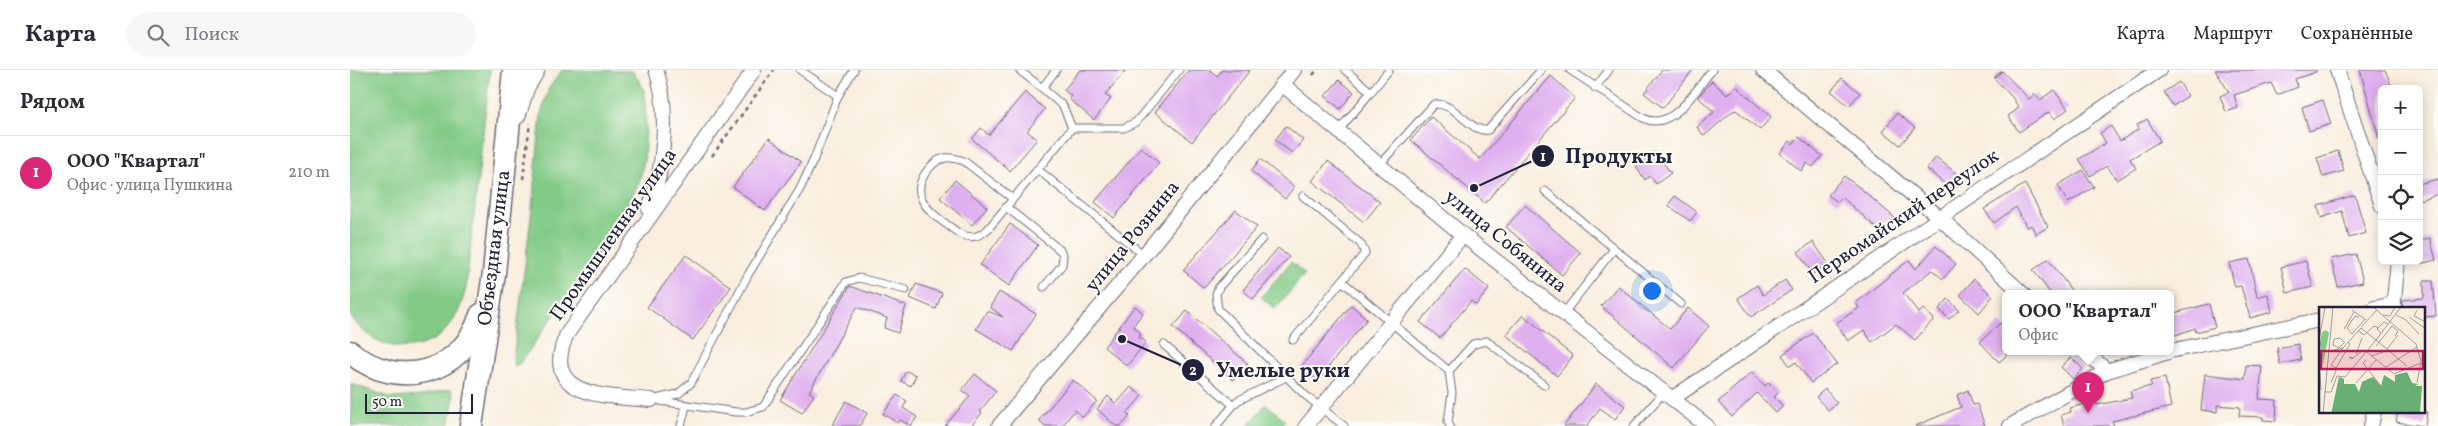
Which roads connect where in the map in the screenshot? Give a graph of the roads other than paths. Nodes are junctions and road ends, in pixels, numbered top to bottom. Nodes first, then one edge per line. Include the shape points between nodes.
1 (514, 70) edge
2 (535, 70) edge
3 (656, 70) edge
4 (754, 70) edge
5 (800, 70) edge
6 (854, 70) edge
7 (1019, 70) edge
8 (1056, 70) edge
9 (1179, 70) edge
10 (1294, 70) edge
11 (1345, 70) edge
12 (1389, 70) edge
13 (1541, 70) edge
14 (1570, 70) edge
15 (1609, 70) edge
16 (1712, 70) edge
17 (1763, 70) edge
18 (2159, 70) edge
19 (2337, 70) edge
20 (1282, 84) junction
21 (1042, 88) junction
22 (1595, 88) junction
23 (1371, 92) junction
24 (838, 96) junction
25 (1072, 128) junction
26 (1338, 130) junction
27 (507, 150) junction
28 (1379, 166) junction
29 (1037, 169) junction
30 (1545, 192) dead end
31 (2378, 194) edge
32 (1303, 196) dead end
33 (1013, 199) junction
34 (1006, 207) junction
35 (1939, 217) junction
36 (639, 231) junction
37 (1463, 235) junction
38 (1262, 239) dead end
39 (1614, 249) junction
40 (1144, 255) junction
41 (2398, 265) edge
42 (494, 273) junction
43 (1343, 282) junction
44 (1044, 287) dead end
45 (906, 290) dead end
46 (2019, 290) edge
47 (1681, 304) dead end
48 (2394, 306) edge
49 (1563, 314) junction
50 (2319, 320) edge
51 (1391, 322) junction
52 (1293, 340) dead end
53 (1164, 345) dead end
54 (2174, 350) edge
55 (350, 352) edge
56 (2089, 355) edge
57 (2157, 355) edge
58 (1449, 371) junction
59 (2107, 371) junction
60 (1286, 377) junction
61 (1544, 385) dead end
62 (1669, 395) junction
63 (651, 400) junction
64 (1232, 404) junction
65 (686, 406) junction
66 (1320, 408) junction
67 (472, 426) edge
68 (681, 426) edge
69 (999, 426) edge
70 (1216, 426) edge
71 (1306, 426) edge
72 (1344, 426) edge
73 (1450, 426) edge
74 (1634, 426) edge
75 (1707, 426) edge
76 (2010, 426) edge

1 - 27 highway, Объездная улица
2 - 27 main road via 521,98
3 - 36 street via 663,111 660,167 655,193
4 - 36 street, Промышленная улица
5 - 24 lane
6 - 24 lane
7 - 21 lane
8 - 21 lane
9 - 25 lane via 1136,122 1124,128
10 - 20 street, улица Рознина
11 - 23 lane
12 - 23 lane
13 - 28 lane via 1488,130 1478,129 1450,106 1434,104
14 - 22 lane
15 - 22 lane
16 - 22 lane via 1675,113 1660,122 1650,122
17 - 35 street
18 - 35 street, Первомайский переулок
19 - 31 street
20 - 26 street, улица Собянина
20 - 40 street, улица Рознина
21 - 25 lane via 1063,106
23 - 26 lane
24 - 63 lane via 800,189 748,275 691,383 678,394
25 - 29 lane
26 - 28 street, улица Собянина
27 - 42 highway, Объездная улица
28 - 37 street, улица Собянина
29 - 33 lane
29 - 40 lane
30 - 39 lane
32 - 43 lane via 1364,248 1363,257
33 - 34 lane
33 - 34 lane via 964,161 954,158 936,162 922,177 920,196 925,205 967,237 982,234
34 - 44 lane via 1063,255 1062,265
35 - 46 street
35 - 62 street, Первомайский переулок
36 - 63 street, Промышленная улица via 567,334 560,358 568,382 577,390
37 - 49 street, улица Собянина
37 - 51 street
38 - 60 lane via 1219,287 1216,302 1223,315
39 - 47 lane
39 - 49 lane
40 - 69 street, улица Рознина
41 - 48 street
42 - 55 highway via 470,340 438,367 412,374 394,373 372,366
42 - 67 highway, Объездная улица
43 - 51 lane
43 - 52 lane
45 - 65 lane via 859,278 846,282 763,407 746,412
49 - 62 street, улица Собянина
50 - 54 street
51 - 58 lane
51 - 66 street
53 - 64 lane
56 - 59 street
57 - 59 street
58 - 61 lane via 1473,344 1487,341
58 - 73 lane via 1452,393
59 - 76 street
60 - 64 lane
60 - 66 lane
62 - 74 lane
62 - 75 street, улица Собянина
63 - 65 lane
64 - 70 lane
65 - 68 lane
66 - 71 street
66 - 72 lane

